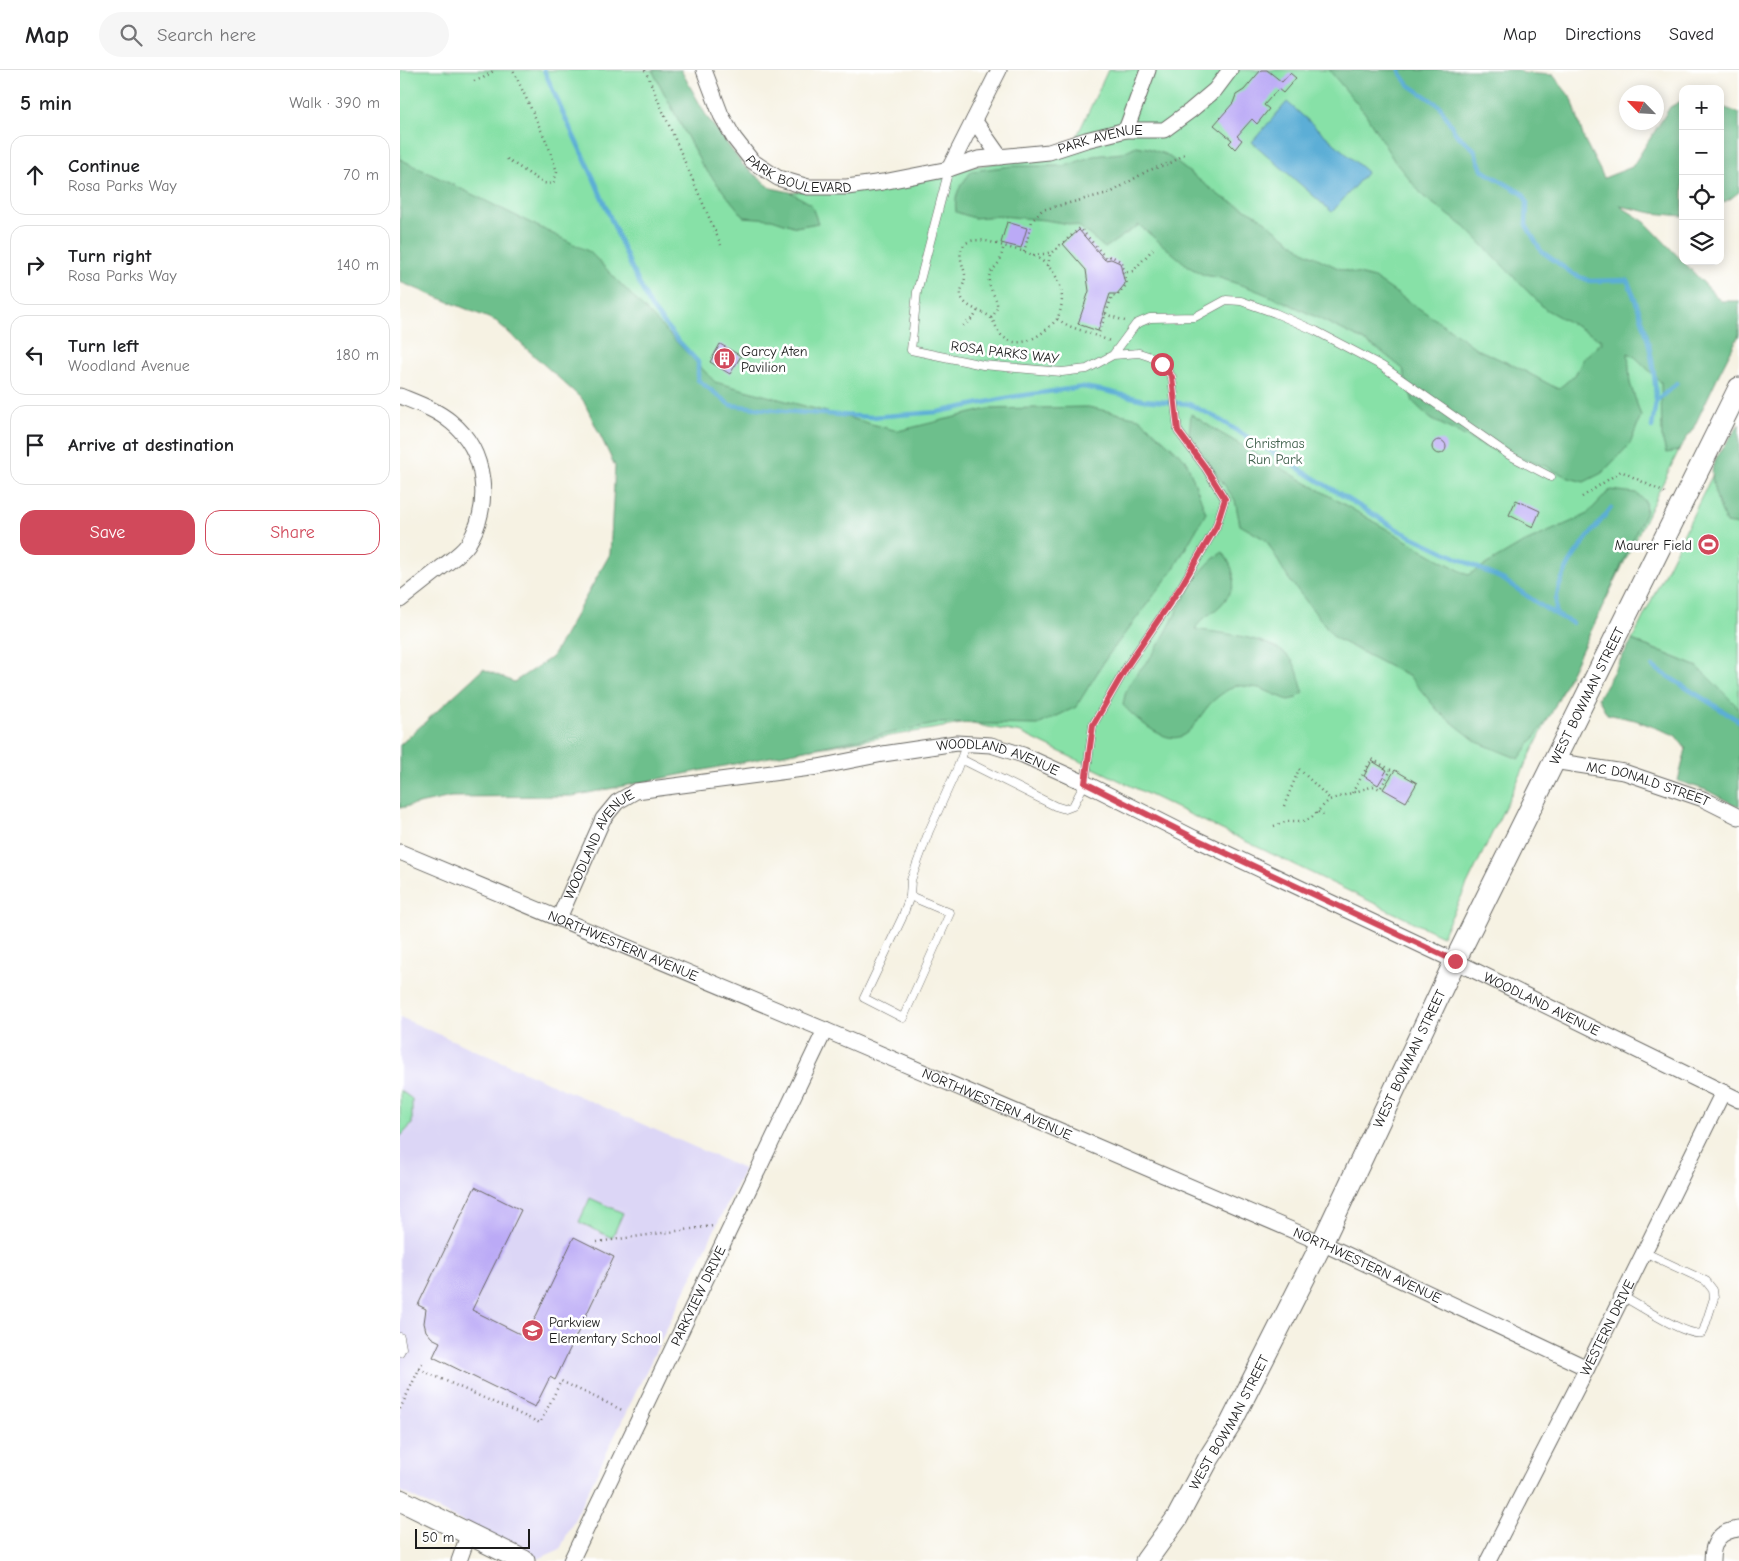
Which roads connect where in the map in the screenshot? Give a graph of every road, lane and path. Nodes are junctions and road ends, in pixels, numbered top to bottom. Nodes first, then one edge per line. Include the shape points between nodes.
1 (495, 70) edge
2 (513, 70) edge
3 (644, 70) edge
4 (704, 70) edge
5 (999, 70) edge
6 (1148, 70) edge
7 (1230, 70) edge
8 (474, 81) dead end
9 (974, 120) junction
10 (1126, 130) junction
11 (1187, 152) dead end
12 (1000, 157) junction
13 (507, 159) dead end
14 (949, 169) junction
15 (721, 245) dead end
16 (1004, 246) junction
17 (1153, 249) dead end
18 (1053, 251) junction
19 (1024, 252) junction
20 (1030, 254) junction
21 (1048, 267) junction
22 (1124, 273) junction
23 (978, 310) junction
24 (1105, 314) junction
25 (991, 318) junction
26 (1057, 319) junction
27 (1125, 320) dead end
28 (963, 326) dead end
29 (1088, 328) dead end
30 (1086, 332) junction
31 (1098, 336) junction
32 (1121, 344) junction
33 (1113, 355) junction
34 (1739, 388) edge
35 (400, 396) edge
36 (1551, 477) dead end
37 (1667, 494) dead end
38 (1582, 497) dead end
39 (400, 600) edge
40 (966, 743) junction
41 (961, 759) junction
42 (1553, 761) junction
43 (1085, 783) junction
44 (1352, 793) junction
45 (1331, 800) junction
46 (1284, 806) dead end
47 (1318, 812) junction
48 (1325, 816) dead end
49 (1739, 817) edge
50 (1274, 826) dead end
51 (400, 852) edge
52 (910, 896) junction
53 (559, 918) junction
54 (1455, 961) junction
55 (825, 1030) junction
56 (1723, 1092) junction
57 (1739, 1100) edge
58 (713, 1226) dead end
59 (597, 1242) dead end
60 (1322, 1243) junction
61 (1644, 1252) junction
62 (1622, 1296) junction
63 (400, 1337) edge
64 (400, 1352) edge
65 (423, 1361) dead end
66 (1587, 1368) junction
67 (419, 1369) junction
68 (400, 1409) edge
69 (624, 1411) dead end
70 (400, 1500) edge
71 (1739, 1529) edge
72 (469, 1533) junction
73 (459, 1561) edge
74 (524, 1561) edge
75 (571, 1561) edge
76 (1146, 1561) edge
77 (1488, 1561) edge
78 (1712, 1561) edge

1 - 8 path
2 - 13 path via 548,145 556,178 553,184 543,183
3 - 15 path
4 - 14 street, PARK BOULEVARD via 721,116 734,138 752,161 778,178 808,187 846,186
5 - 9 street
6 - 10 street
7 - 10 street, PARK AVENUE via 1215,90 1164,130
9 - 12 street
9 - 14 street
10 - 12 street, PARK AVENUE via 1049,152
11 - 19 path via 1112,192 1042,210 1032,222
12 - 14 street, PARK AVENUE via 978,159
14 - 33 lane, ROSA PARKS WAY via 917,292 911,350 983,365 1062,372 1087,369
16 - 19 path
16 - 23 path via 973,241 962,247 965,277 961,297
16 - 25 path via 999,262 989,276 997,302
17 - 22 path via 1133,271
18 - 20 path
18 - 21 path
18 - 22 path via 1080,228 1106,258 1111,256 1122,262
19 - 20 path
20 - 21 path
21 - 26 path via 1062,293 1062,308
22 - 24 path via 1127,284 1117,296 1112,296
23 - 25 path
23 - 28 path
24 - 27 path
24 - 31 path
25 - 26 path via 1004,338 1021,343 1037,337
26 - 30 path
29 - 30 path
30 - 31 path
31 - 32 path
32 - 33 lane
32 - 36 lane via 1136,324 1150,318 1195,317 1226,300 1241,301 1316,331 1382,366 1510,454
33 - 43 lane, ROSA PARKS WAY via 1139,353 1151,357 1168,370 1172,377 1178,431 1225,499 1216,527 1093,725
34 - 42 street, WEST BOWMAN STREET
35 - 39 street via 451,422 472,447 484,484 476,528 467,545
37 - 38 path via 1621,471
40 - 41 lane
40 - 43 street, WOODLAND AVENUE via 991,745 1023,755
40 - 53 street, WOODLAND AVENUE via 636,791 617,802 603,819
41 - 43 lane via 1065,809 1073,806
41 - 52 lane via 929,831 911,880
42 - 49 street, MC DONALD STREET via 1624,772 1703,799
42 - 54 street, WEST BOWMAN STREET
43 - 54 street, WOODLAND AVENUE
44 - 44 path via 1374,786 1380,790 1391,770 1372,759
44 - 45 path
45 - 46 path via 1299,769
45 - 47 path
47 - 48 path
47 - 50 path via 1304,821 1288,821
51 - 53 street, NORTHWESTERN AVENUE
52 - 52 lane via 864,998 903,1018 950,914
53 - 55 street, NORTHWESTERN AVENUE
54 - 56 street, WOODLAND AVENUE
54 - 60 street, WEST BOWMAN STREET
55 - 60 street, NORTHWESTERN AVENUE
55 - 75 street, PARKVIEW DRIVE
56 - 57 street, WOODLAND AVENUE
56 - 61 street, WESTERN DRIVE
58 - 59 path
60 - 66 street, NORTHWESTERN AVENUE
60 - 76 street, WEST BOWMAN STREET via 1230,1425 1177,1518
61 - 62 street, WESTERN DRIVE
61 - 62 lane via 1706,1281 1713,1290 1714,1298 1702,1333 1679,1328
62 - 66 street, WESTERN DRIVE
63 - 64 lane
65 - 67 path
66 - 77 street, WESTERN DRIVE
67 - 68 path
67 - 69 path via 540,1423 561,1381
70 - 72 street
71 - 78 street via 1730,1530 1718,1538
72 - 73 street
72 - 74 street

